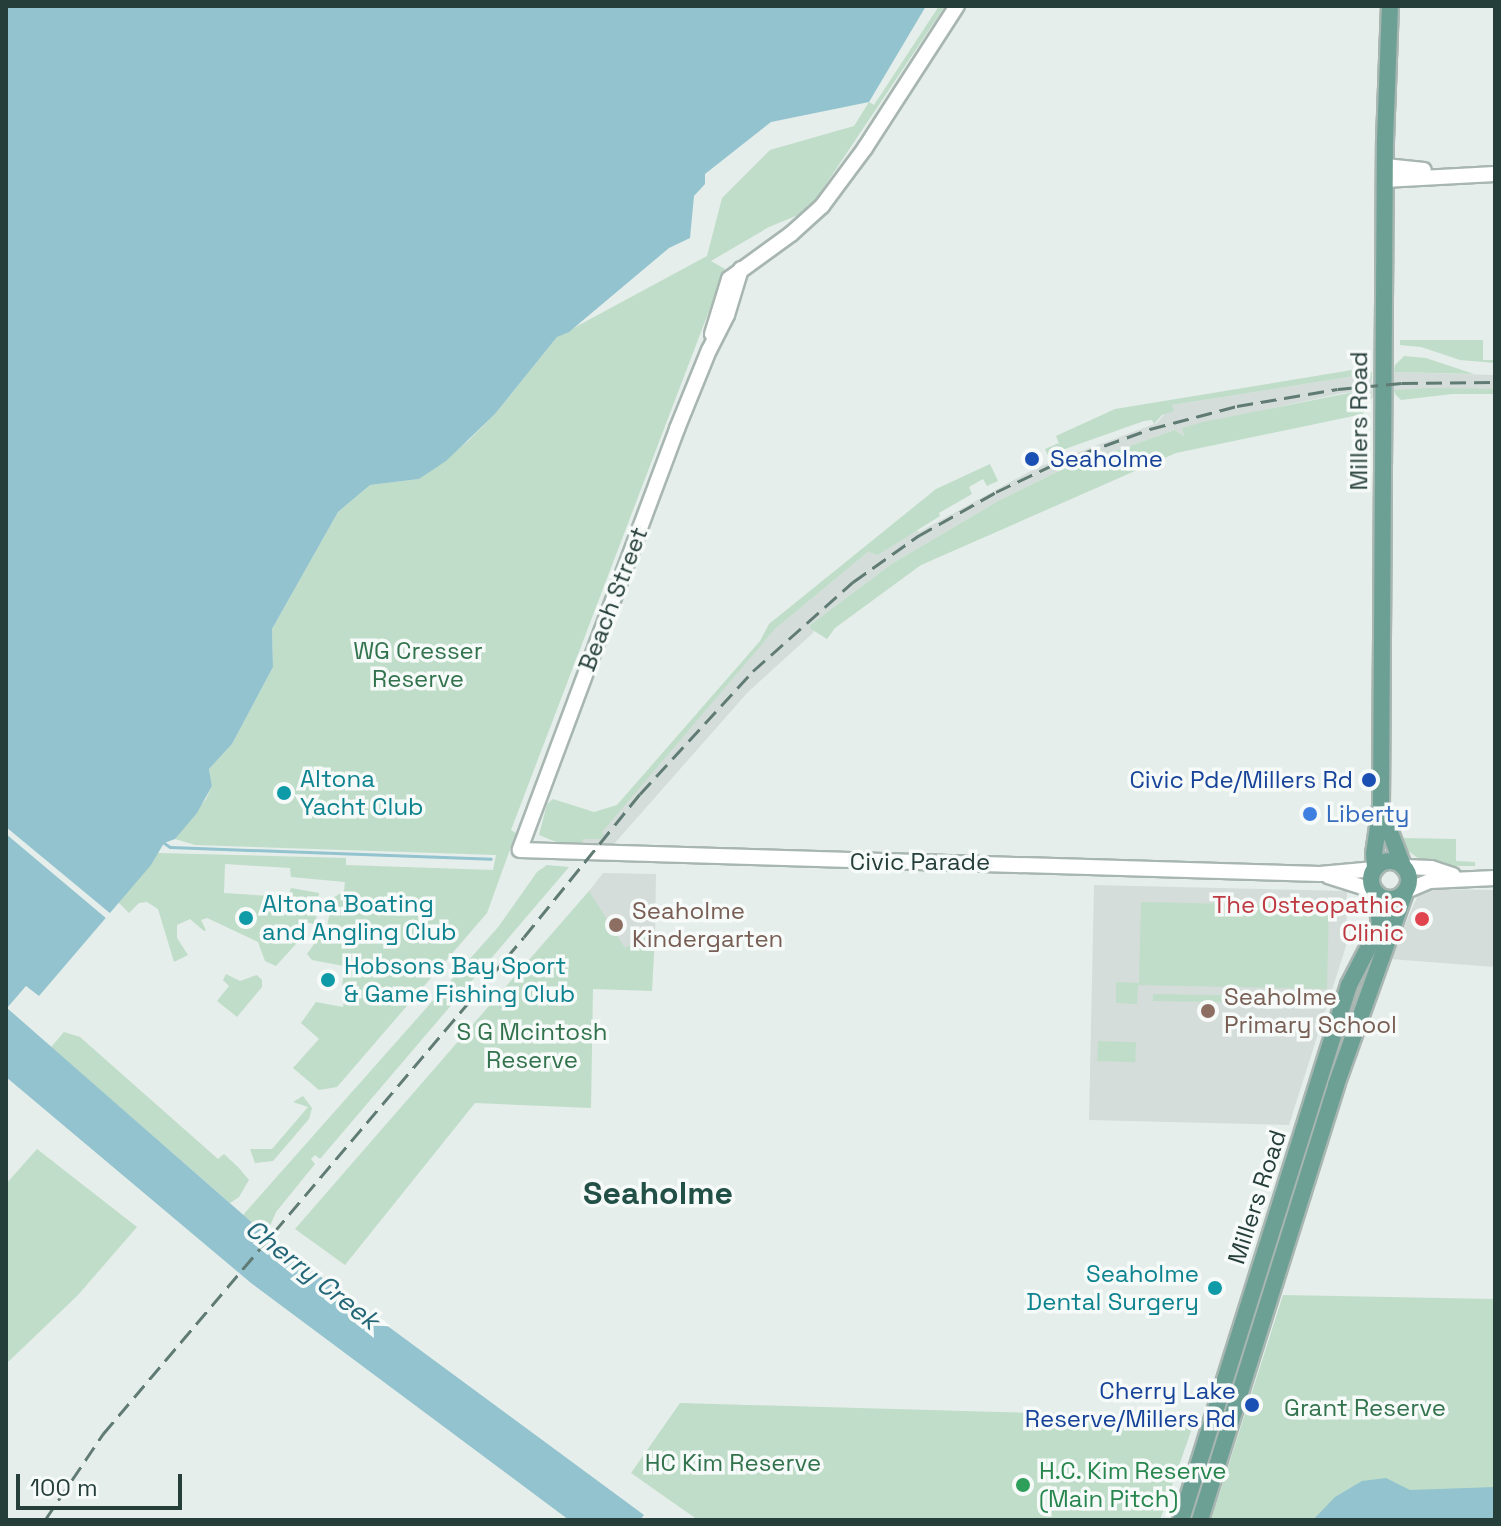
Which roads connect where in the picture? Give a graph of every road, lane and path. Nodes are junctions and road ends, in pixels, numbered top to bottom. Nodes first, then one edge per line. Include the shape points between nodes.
1 (957, 6) edge
2 (1382, 6) edge
3 (1390, 6) edge
4 (1386, 37) junction
5 (1385, 173) junction
6 (1495, 174) edge
7 (1381, 806) junction
8 (520, 850) joint
9 (1403, 866) junction
10 (1375, 868) junction
11 (1320, 874) junction
12 (1457, 877) junction
13 (1495, 878) edge
14 (1405, 891) junction
15 (1376, 892) junction
16 (1181, 1520) edge
17 (1200, 1520) edge

1 - 8 street, Beach Street via 827,213 741,269
2 - 4 main road, Millers Road
3 - 4 main road, Millers Road
4 - 5 main road, Millers Road
5 - 6 street
5 - 7 main road, Millers Road
7 - 9 main road, Millers Road
7 - 10 main road, Millers Road
8 - 11 street, Civic Parade
9 - 10 main road via 1386,861
9 - 12 street
9 - 14 main road via 1409,881
10 - 11 street, Civic Parade
10 - 15 main road via 1371,880
11 - 15 street, Civic Parade
12 - 13 street
12 - 14 street
14 - 15 main road via 1391,899
14 - 17 main road, Millers Road via 1336,1085
15 - 16 main road, Millers Road via 1380,925 1349,985

